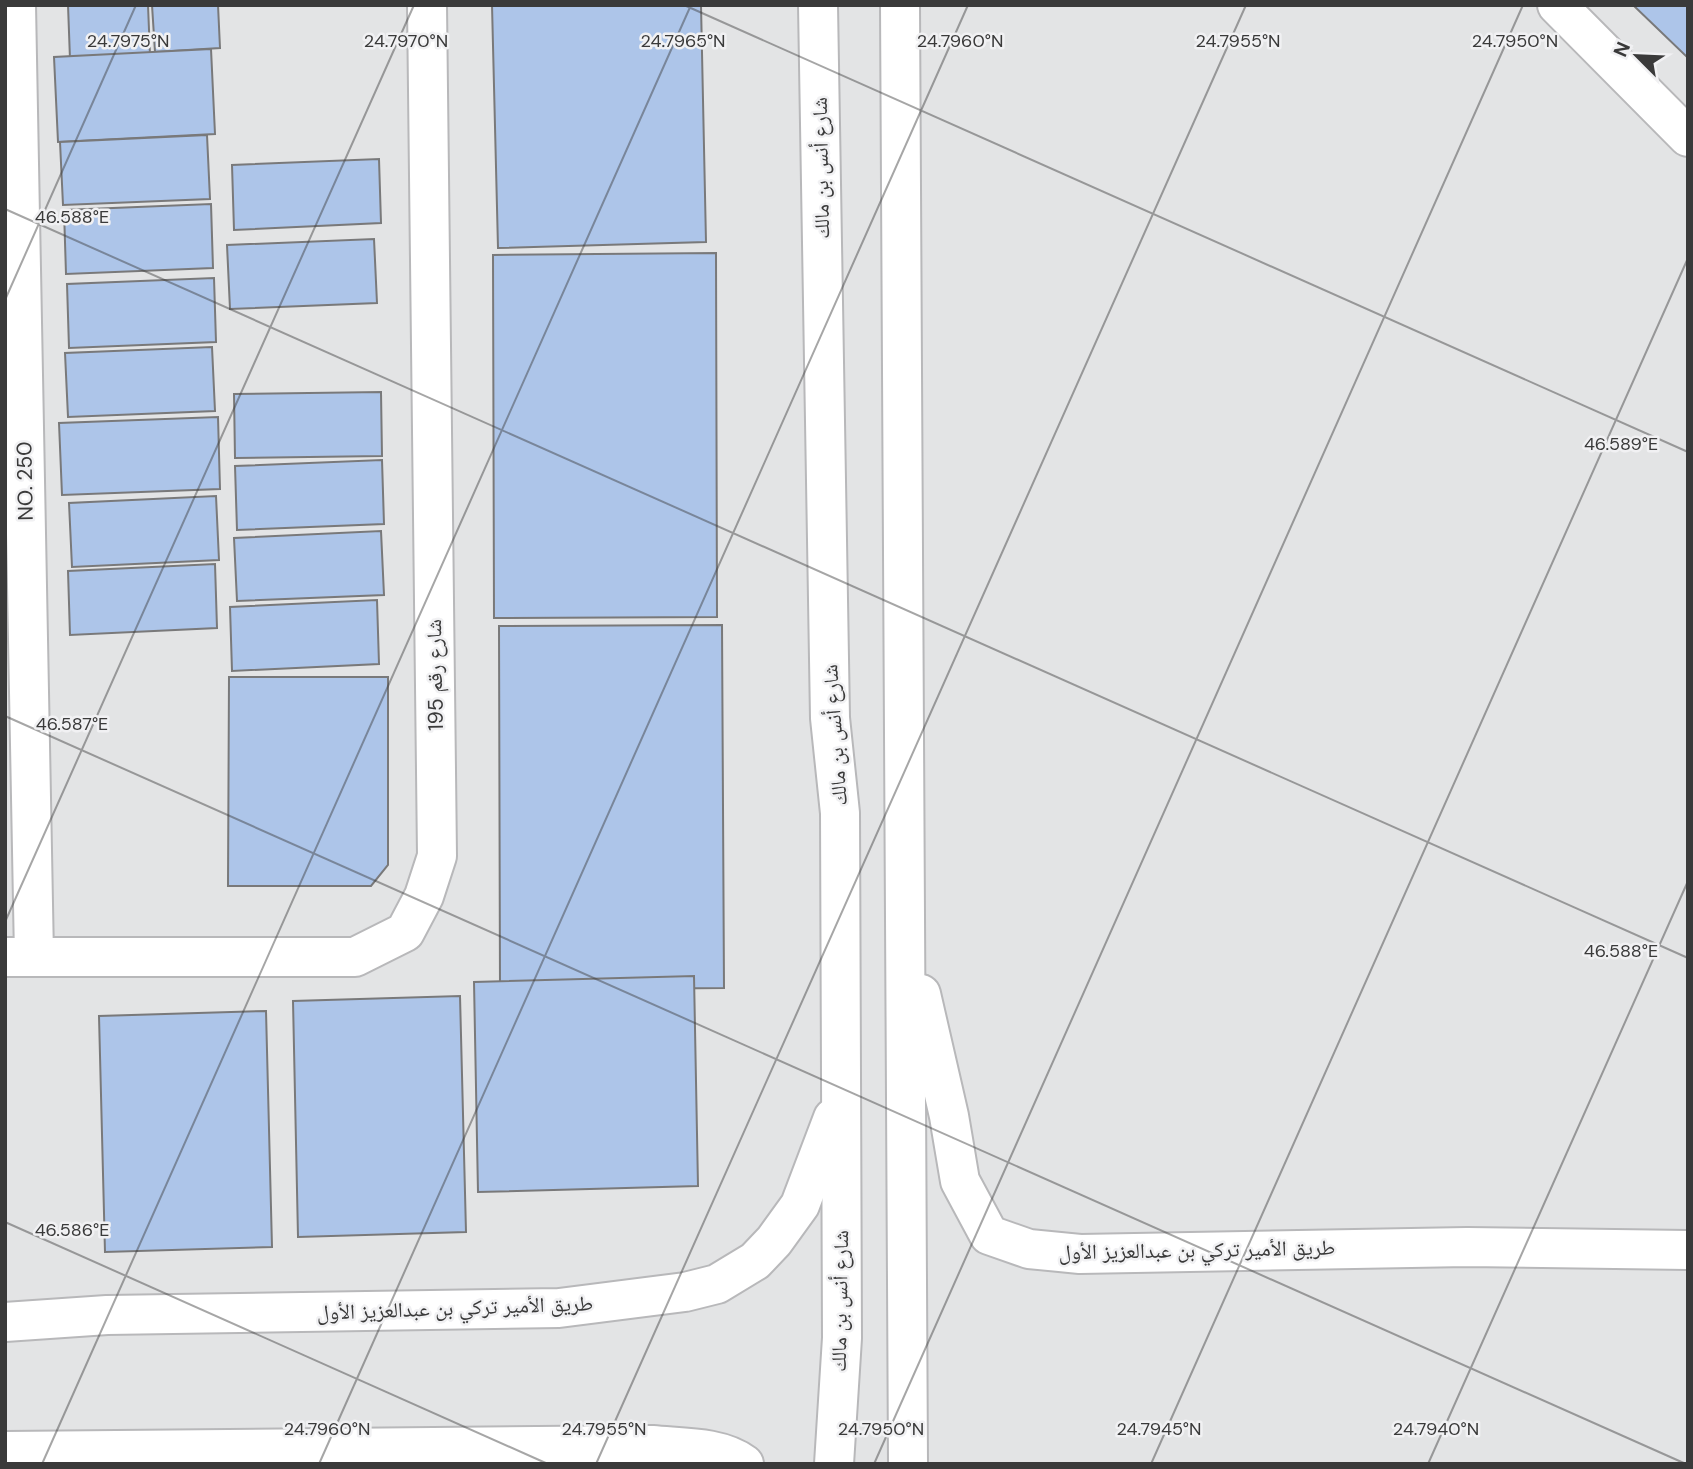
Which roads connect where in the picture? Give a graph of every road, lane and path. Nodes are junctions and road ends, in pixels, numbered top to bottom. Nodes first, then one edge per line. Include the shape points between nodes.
1 (16, 5) edge
2 (427, 5) edge
3 (818, 5) edge
4 (900, 5) edge
5 (1557, 5) edge
6 (1688, 137) edge
7 (905, 926) junction
8 (20, 956) edge
9 (841, 1100) junction
10 (1688, 1250) edge
11 (5, 1310) edge
12 (107, 1315) junction
13 (5, 1322) edge
14 (5, 1451) edge
15 (744, 1464) edge
16 (834, 1464) edge
17 (908, 1464) edge

1 - 8 main road, NO. 250
2 - 8 main road, شارع رقم 195 via 437,856 424,896 405,932 355,957
3 - 9 main road, شارع أنس بن مالك via 830,718 840,813
4 - 7 main road
5 - 6 main road
7 - 10 main road, طريق الأمير تركي بن عبدالعزيز الأول via 960,1181 989,1235 1029,1249 1080,1254 1467,1247
7 - 17 main road
9 - 12 main road, طريق الأمير تركي بن عبدالعزيز الأول via 800,1205 755,1261 717,1284 685,1293 559,1308
9 - 16 main road, شارع أنس بن مالك via 842,1338
11 - 12 main road
12 - 13 main road, طريق الأمير تركي بن عبدالعزيز الأول
14 - 15 main road via 652,1445 697,1449 735,1457

